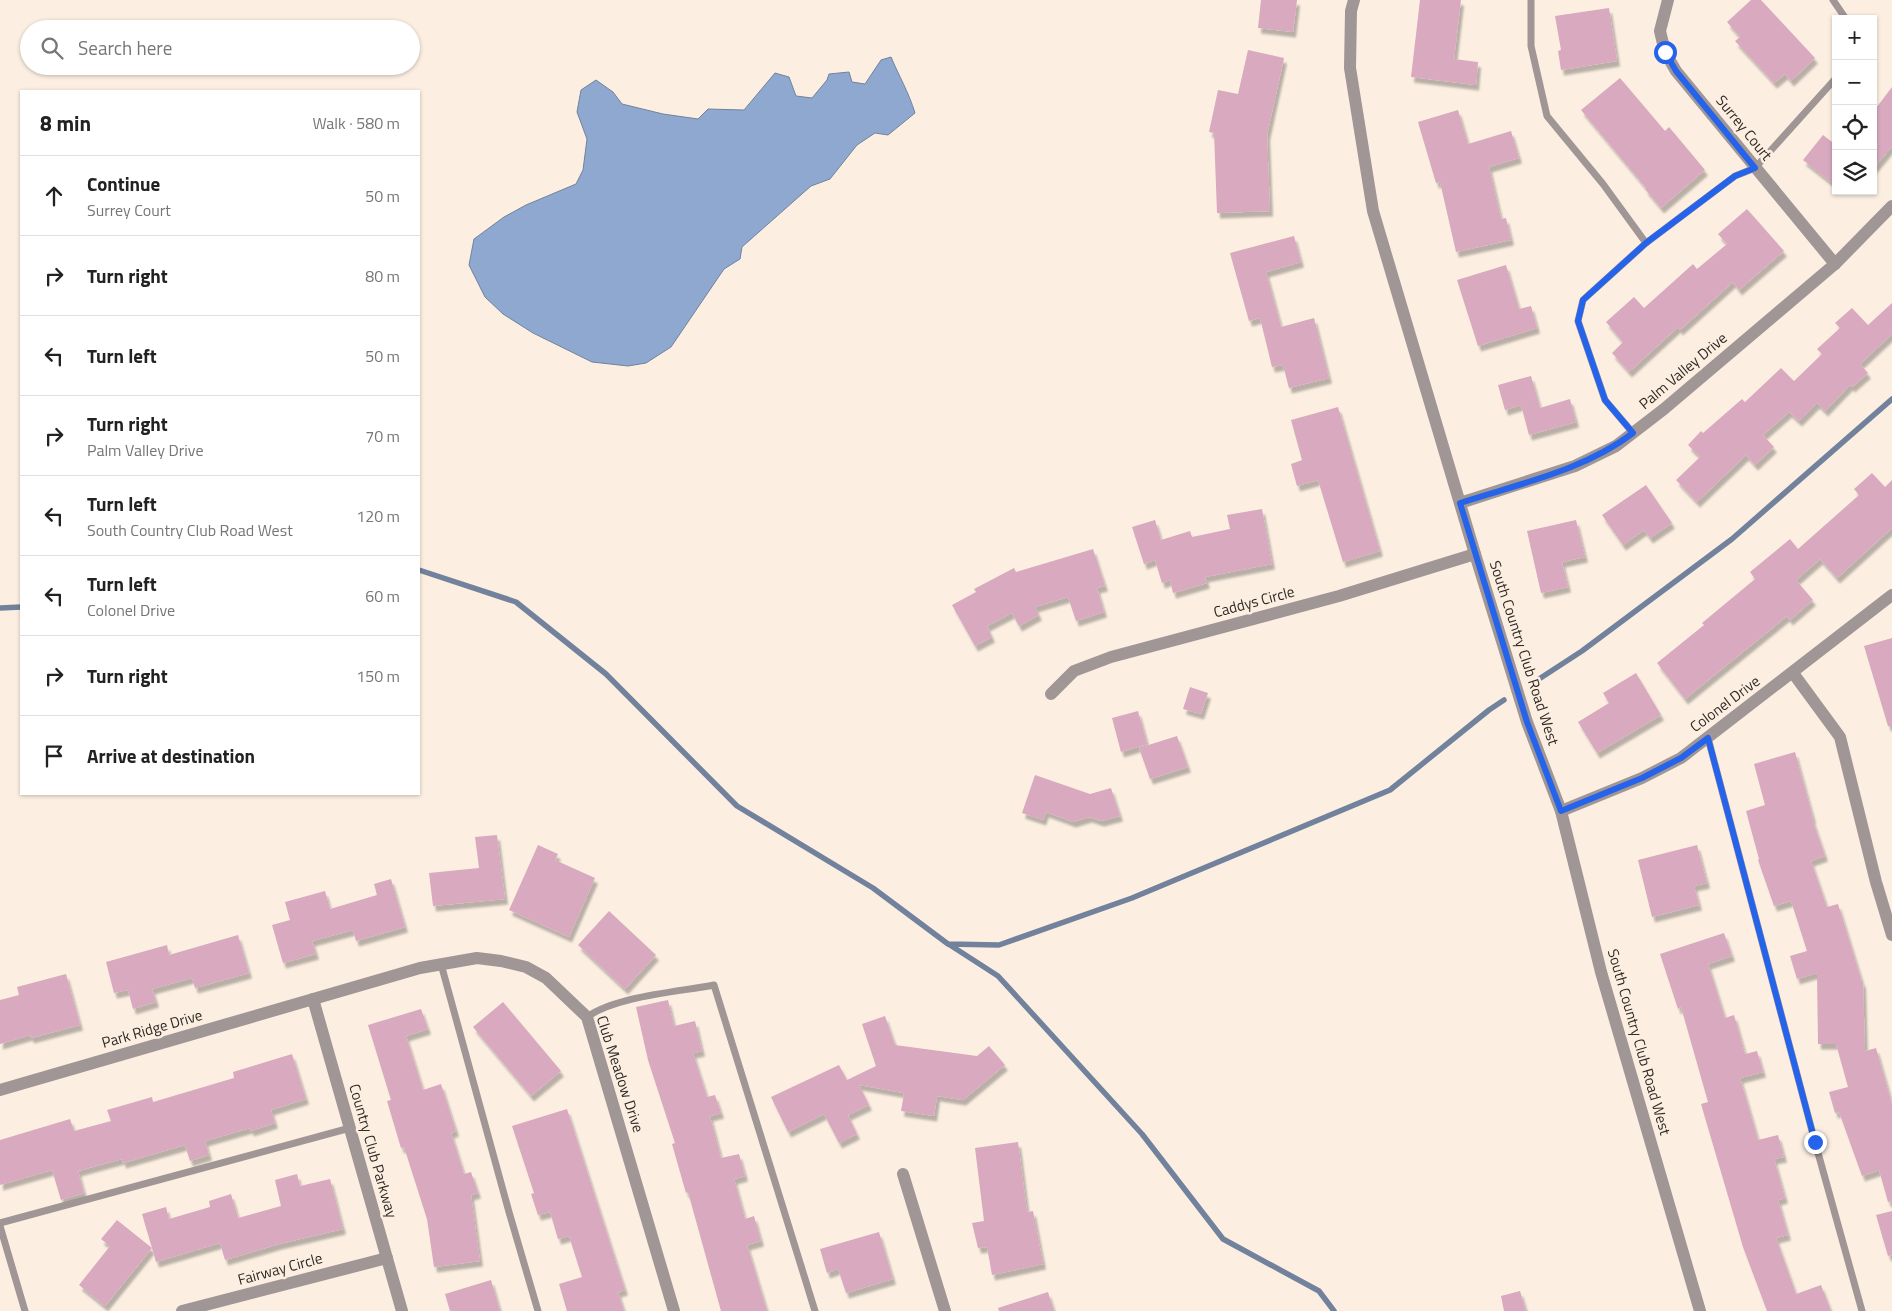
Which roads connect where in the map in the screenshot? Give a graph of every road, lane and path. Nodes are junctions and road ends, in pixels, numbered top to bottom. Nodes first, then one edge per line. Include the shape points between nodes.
1 (1354, 0) edge
2 (1531, 0) edge
3 (1668, 0) edge
4 (1833, 0) edge
5 (1843, 15) edge
6 (1832, 82) edge
7 (1755, 168) junction
8 (1892, 206) edge
9 (1646, 243) junction
10 (1835, 264) junction
11 (1633, 433) junction
12 (1460, 503) junction
13 (1475, 554) junction
14 (1892, 595) edge
15 (1793, 673) junction
16 (1051, 694) dead end
17 (1708, 738) junction
18 (1561, 811) junction
19 (1892, 935) edge
20 (441, 964) junction
21 (313, 999) junction
22 (587, 1018) junction
23 (0, 1090) edge
24 (350, 1128) junction
25 (903, 1174) dead end
26 (0, 1222) edge
27 (0, 1226) edge
28 (387, 1258) junction
29 (25, 1311) edge
30 (182, 1311) edge
31 (402, 1311) edge
32 (538, 1311) edge
33 (674, 1311) edge
34 (814, 1311) edge
35 (945, 1311) edge
36 (1700, 1311) edge
37 (1862, 1311) edge

1 - 12 street, South Country Club Road West via 1350,68 1373,211
2 - 9 lane via 1532,46 1547,116
3 - 7 street, Surrey Court via 1660,31 1665,52 1676,71
4 - 5 lane
6 - 7 lane
7 - 9 lane via 1735,176
7 - 10 street, Surrey Court
8 - 10 street, Palm Valley Drive
9 - 11 lane via 1583,300 1578,321 1605,400
10 - 11 street, Palm Valley Drive
11 - 12 street, Palm Valley Drive via 1616,446 1575,466
12 - 13 street, South Country Club Road West
13 - 16 street, Caddys Circle via 1339,596 1111,656 1074,671
13 - 18 street, South Country Club Road West via 1527,722
14 - 15 street, Colonel Drive
15 - 17 street, Colonel Drive
15 - 19 street via 1840,737
17 - 18 street, Colonel Drive via 1681,758 1642,778
17 - 37 lane
18 - 36 street, South Country Club Road West via 1601,972
20 - 21 street, Club Meadow Drive
20 - 22 street, Club Meadow Drive via 477,958 526,967 546,978
20 - 32 lane
21 - 23 street, Park Ridge Drive
21 - 24 street, Country Club Parkway
22 - 33 street, Club Meadow Drive
22 - 34 lane via 615,1003 714,985
24 - 26 lane
24 - 28 street, Country Club Parkway
25 - 35 street
27 - 29 lane
28 - 30 street, Fairway Circle
28 - 31 street, Country Club Parkway

